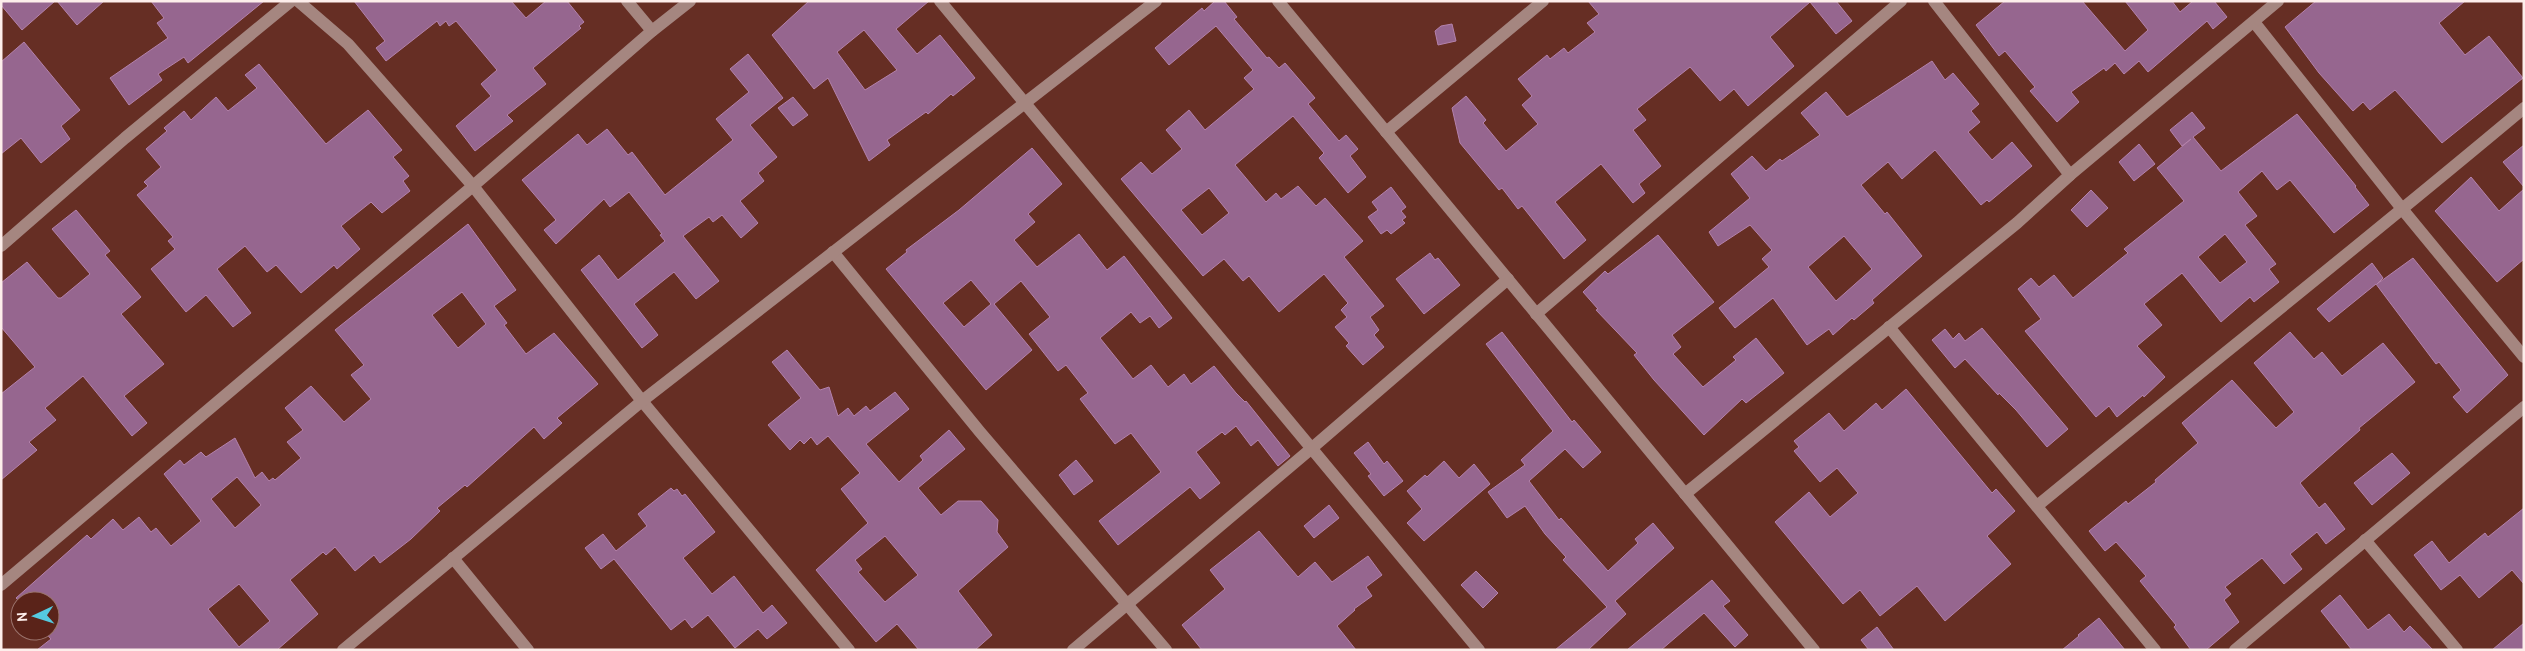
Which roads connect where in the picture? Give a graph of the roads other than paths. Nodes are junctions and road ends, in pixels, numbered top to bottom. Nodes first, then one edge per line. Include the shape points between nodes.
1 (291, 1) edge
2 (298, 1) edge
3 (627, 1) edge
4 (690, 1) edge
5 (940, 1) edge
6 (1156, 1) edge
7 (1278, 1) edge
8 (1543, 1) edge
9 (1901, 1) edge
10 (1934, 1) edge
11 (2278, 1) edge
12 (2254, 22) junction
13 (652, 31) junction
14 (1025, 102) junction
15 (2524, 108) edge
16 (1386, 132) junction
17 (2070, 174) junction
18 (473, 186) junction
19 (2403, 210) junction
20 (1, 246) edge
21 (833, 252) junction
22 (1508, 279) junction
23 (1536, 314) junction
24 (1889, 327) junction
25 (2524, 356) edge
26 (642, 402) junction
27 (2524, 407) edge
28 (1312, 448) junction
29 (1685, 494) junction
30 (2037, 506) junction
31 (2366, 540) junction
32 (453, 558) junction
33 (1, 585) edge
34 (1128, 604) junction
35 (343, 650) edge
36 (528, 650) edge
37 (849, 650) edge
38 (1073, 650) edge
39 (1166, 650) edge
40 (1479, 650) edge
41 (1814, 650) edge
42 (2155, 650) edge
43 (2235, 650) edge
44 (2457, 650) edge

1 - 20 street
2 - 18 street via 348,44
3 - 13 street
4 - 13 street
5 - 14 street
6 - 14 street
7 - 16 street
8 - 16 street
9 - 23 street
10 - 17 street
11 - 12 street
12 - 17 street
12 - 19 street
13 - 18 street
14 - 21 street
14 - 28 street
15 - 19 street
16 - 22 street
17 - 24 street via 2017,224
18 - 26 street
18 - 33 street
19 - 25 street
19 - 30 street
21 - 26 street
21 - 34 street
22 - 23 street
22 - 28 street
23 - 29 street
24 - 29 street
24 - 30 street
26 - 32 street
26 - 37 street
27 - 31 street
28 - 34 street
28 - 40 street
29 - 41 street
30 - 42 street
31 - 43 street
31 - 44 street
32 - 35 street
32 - 36 street
34 - 38 street
34 - 39 street

